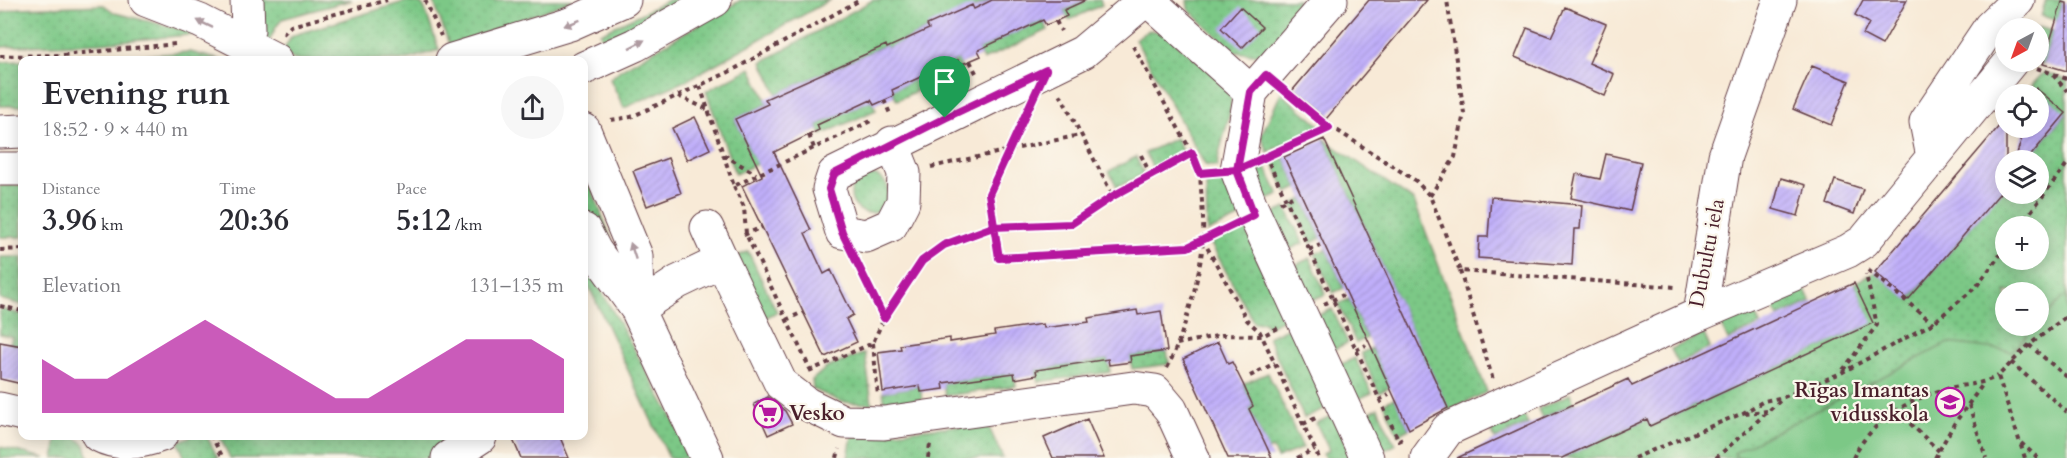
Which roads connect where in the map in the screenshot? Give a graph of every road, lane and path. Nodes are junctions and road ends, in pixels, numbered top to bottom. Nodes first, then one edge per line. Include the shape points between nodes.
1 (146, 0) edge
2 (247, 0) edge
3 (387, 0) edge
4 (425, 0) edge
5 (624, 0) edge
6 (715, 0) edge
7 (860, 0) edge
8 (1147, 0) edge
9 (1331, 0) edge
10 (1447, 0) edge
11 (1780, 0) edge
12 (2018, 0) edge
13 (2030, 0) edge
14 (2025, 18) edge
15 (1056, 21) dead end
16 (1070, 26) dead end
17 (1060, 30) junction
18 (1050, 35) dead end
19 (1127, 37) dead end
20 (181, 44) dead end
21 (447, 49) edge
22 (523, 50) edge
23 (263, 53) edge
24 (0, 56) edge
25 (970, 60) dead end
26 (588, 66) edge
27 (986, 66) dead end
28 (1046, 70) junction
29 (975, 71) junction
30 (2014, 72) edge
31 (2044, 72) edge
32 (2052, 75) junction
33 (964, 76) dead end
34 (2067, 79) edge
35 (1258, 83) junction
36 (700, 86) junction
37 (2067, 91) edge
38 (678, 96) junction
39 (884, 100) dead end
40 (900, 107) dead end
41 (707, 109) junction
42 (1028, 111) dead end
43 (593, 126) edge
44 (1329, 128) junction
45 (18, 131) edge
46 (0, 132) edge
47 (809, 135) dead end
48 (1080, 135) junction
49 (895, 143) junction
50 (814, 148) junction
51 (1011, 151) junction
52 (1192, 153) junction
53 (724, 155) junction
54 (1141, 155) dead end
55 (1933, 157) junction
56 (1252, 164) junction
57 (2067, 164) edge
58 (0, 169) edge
59 (18, 169) edge
60 (1200, 173) junction
61 (757, 175) junction
62 (1150, 176) junction
63 (734, 186) junction
64 (1113, 196) junction
65 (1430, 196) junction
66 (1254, 215) junction
67 (2028, 216) edge
68 (993, 227) junction
69 (707, 228) dead end
70 (842, 232) junction
71 (588, 238) edge
72 (1203, 240) junction
73 (18, 249) edge
74 (0, 250) edge
75 (722, 261) junction
76 (1995, 262) edge
77 (1460, 272) junction
78 (1702, 301) junction
79 (0, 306) edge
80 (637, 309) junction
81 (18, 311) edge
82 (803, 312) dead end
83 (2067, 316) edge
84 (884, 318) junction
85 (786, 320) junction
86 (1933, 323) junction
87 (1262, 336) junction
88 (873, 343) junction
89 (1177, 344) junction
90 (2029, 345) junction
91 (2011, 362) junction
92 (1275, 363) junction
93 (1167, 368) dead end
94 (811, 370) junction
95 (1840, 373) junction
96 (1250, 376) dead end
97 (1998, 376) junction
98 (2067, 377) edge
99 (781, 384) junction
100 (1983, 384) junction
101 (878, 398) dead end
102 (1784, 398) junction
103 (1969, 404) junction
104 (1501, 405) junction
105 (0, 409) edge
106 (1768, 411) junction
107 (1897, 411) junction
108 (2067, 412) edge
109 (18, 413) edge
110 (1743, 413) junction
111 (148, 440) edge
112 (214, 440) edge
113 (483, 443) edge
114 (2021, 443) junction
115 (109, 445) edge
116 (1418, 447) edge
117 (1315, 449) junction
118 (1939, 451) junction
119 (223, 458) edge
120 (448, 458) edge
121 (707, 458) edge
122 (1193, 458) edge
123 (1297, 458) edge
124 (1319, 458) edge
125 (1366, 458) edge
126 (1634, 458) edge
127 (1716, 458) edge
128 (1853, 458) edge
129 (1935, 458) edge
130 (1986, 458) edge
131 (2025, 458) edge
132 (2038, 458) edge

23 -> 1 street via 200,21
2 - 23 street via 248,30
3 - 23 path via 291,26
4 - 21 path
5 -> 22 street
26 -> 6 street
7 - 36 path
8 - 28 street via 1083,52
8 - 35 street
9 - 35 street
10 - 65 path via 1464,113 1455,157
11 - 78 street, Dubultu iela via 1725,156
12 - 55 street via 1990,27 1926,122
13 - 14 street
15 - 17 path
16 - 17 path
17 - 18 path
19 - 52 path
20 - 24 path via 62,55
21 - 22 street
25 - 29 path
27 - 29 path
28 - 48 path
28 - 49 street
29 - 33 path
30 - 55 street
31 - 32 path
32 - 34 path
32 - 37 path
35 - 44 path
35 - 56 street
36 - 38 path
36 - 41 path
38 - 41 path
38 - 43 path via 631,117
39 - 49 path
40 - 49 path
41 - 53 path
42 - 51 path
80 -> 43 street via 636,256
44 - 56 path
44 - 65 path via 1416,180
45 - 46 street
47 - 50 path
48 - 51 path
48 - 64 path
49 - 50 path
49 - 51 path
49 - 70 street via 834,174 829,189
49 - 70 street via 903,202 891,225 866,236
50 - 61 path
51 - 68 path via 989,194
52 - 60 path
52 - 62 path
53 - 61 path
53 - 63 path
54 - 62 path
55 - 78 street via 1864,241 1848,251
56 - 60 path
56 - 66 street
56 - 116 path via 1399,441
57 - 67 path
58 - 59 street
60 - 72 path
61 - 63 path
62 - 64 path
63 - 85 path via 744,207 746,234
64 - 68 path via 1071,224
65 - 77 path
66 - 72 path
66 - 125 street
68 - 72 path via 999,258 1188,247
68 - 84 path via 944,245 922,261
69 - 75 street
70 - 84 path
71 - 80 street
72 - 87 path via 1247,320
72 - 89 path
73 - 74 path
75 - 80 street via 678,282
75 - 99 street
76 - 86 path via 1976,287
77 - 78 path
77 - 104 path
78 - 104 street, Dubultu iela
79 - 81 path
80 - 121 street
82 - 85 path
83 - 90 path
84 - 88 path
85 - 94 path
86 - 95 path
86 - 95 path via 1865,267 1877,325
87 - 89 path via 1222,335
87 - 92 path
88 - 94 path
88 - 101 path
89 - 93 path
90 - 91 path
90 - 98 path
91 - 97 path
91 - 108 path
92 - 96 path
92 - 117 path
94 - 99 path
95 - 102 path
97 - 100 path
97 - 114 path
99 - 122 street via 807,404 844,422 874,422 1133,388 1155,392 1171,410
100 - 103 path
100 - 107 path via 1935,393
102 - 106 path
102 - 110 path via 1764,401
103 - 118 path
103 - 130 path
104 - 116 street, Dubultu iela
105 - 109 street
106 - 110 path
106 - 127 path
107 - 118 path
107 - 128 path via 1859,446
110 - 126 path
111 - 115 street
112 - 119 path
113 - 120 street
114 - 131 path
114 - 132 path
117 - 123 path
117 - 124 path
118 - 129 path

